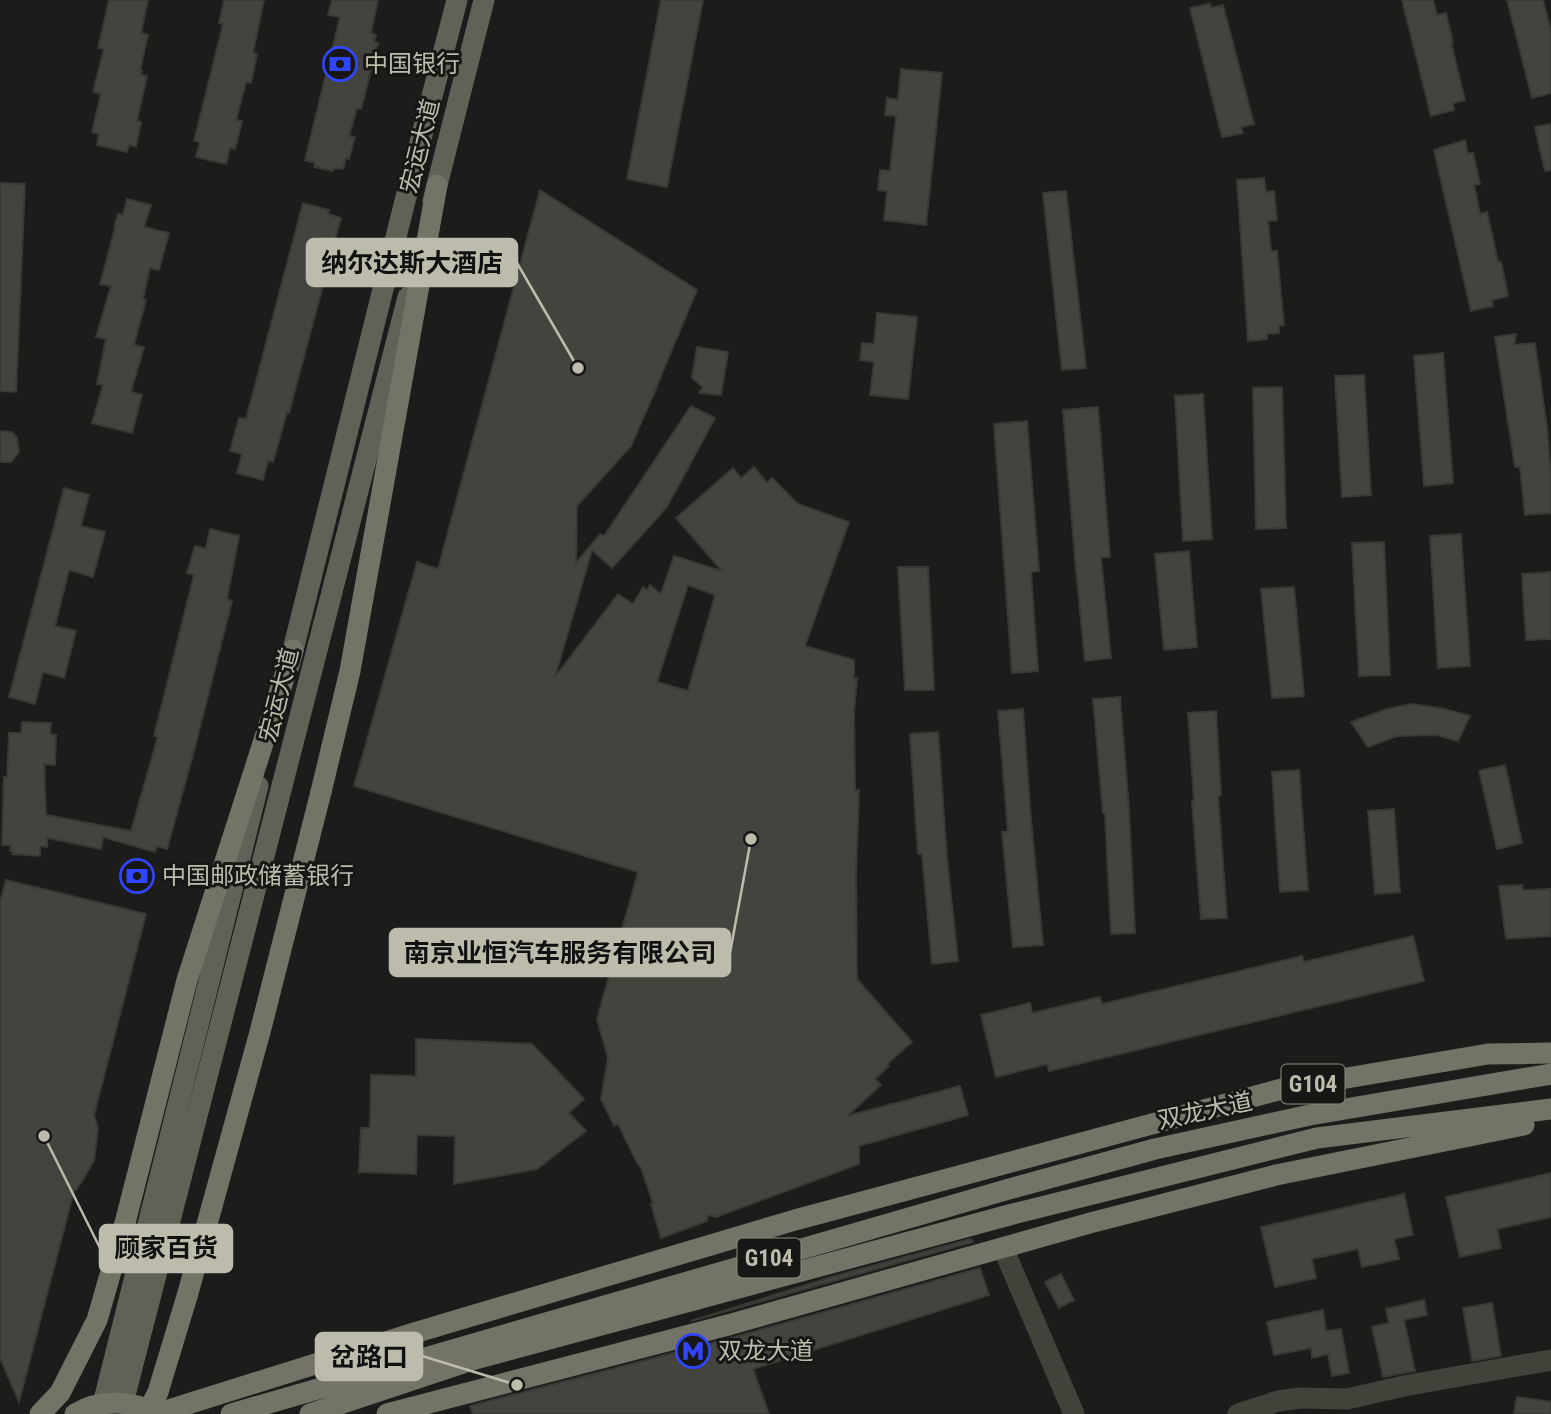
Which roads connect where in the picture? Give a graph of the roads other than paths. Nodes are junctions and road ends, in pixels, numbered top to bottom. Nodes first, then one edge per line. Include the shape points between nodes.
1 (457, 0) edge
2 (484, 0) edge
3 (437, 185) junction
4 (293, 650) junction
5 (1551, 1053) edge
6 (1551, 1074) edge
7 (1551, 1109) edge
8 (1551, 1119) edge
9 (1003, 1248) junction
10 (1551, 1360) edge
11 (113, 1403) junction
12 (40, 1414) edge
13 (75, 1414) edge
14 (156, 1414) edge
15 (231, 1414) edge
16 (310, 1414) edge
17 (387, 1414) edge
18 (1074, 1414) edge
19 (1238, 1414) edge

1 - 4 main road, 宏运大道
2 - 3 main road, 宏运大道
3 - 11 main road, 宏运大道
3 - 14 highway, bridge via 350,671 260,1032 158,1392
4 - 11 main road, 宏运大道
4 - 12 highway via 187,980 97,1320 60,1393
5 - 14 highway, G104 via 1488,1054 1282,1089 794,1220
6 - 15 highway, 双龙大道 / G104 via 1310,1115 1155,1149
7 - 16 highway, G104 via 1317,1138 1013,1214 475,1359
8 - 9 highway, G104 via 1276,1175
9 - 17 highway, G104
9 - 18 street
10 - 19 street via 1347,1399 1278,1401
11 - 13 highway
11 - 14 highway via 142,1406

